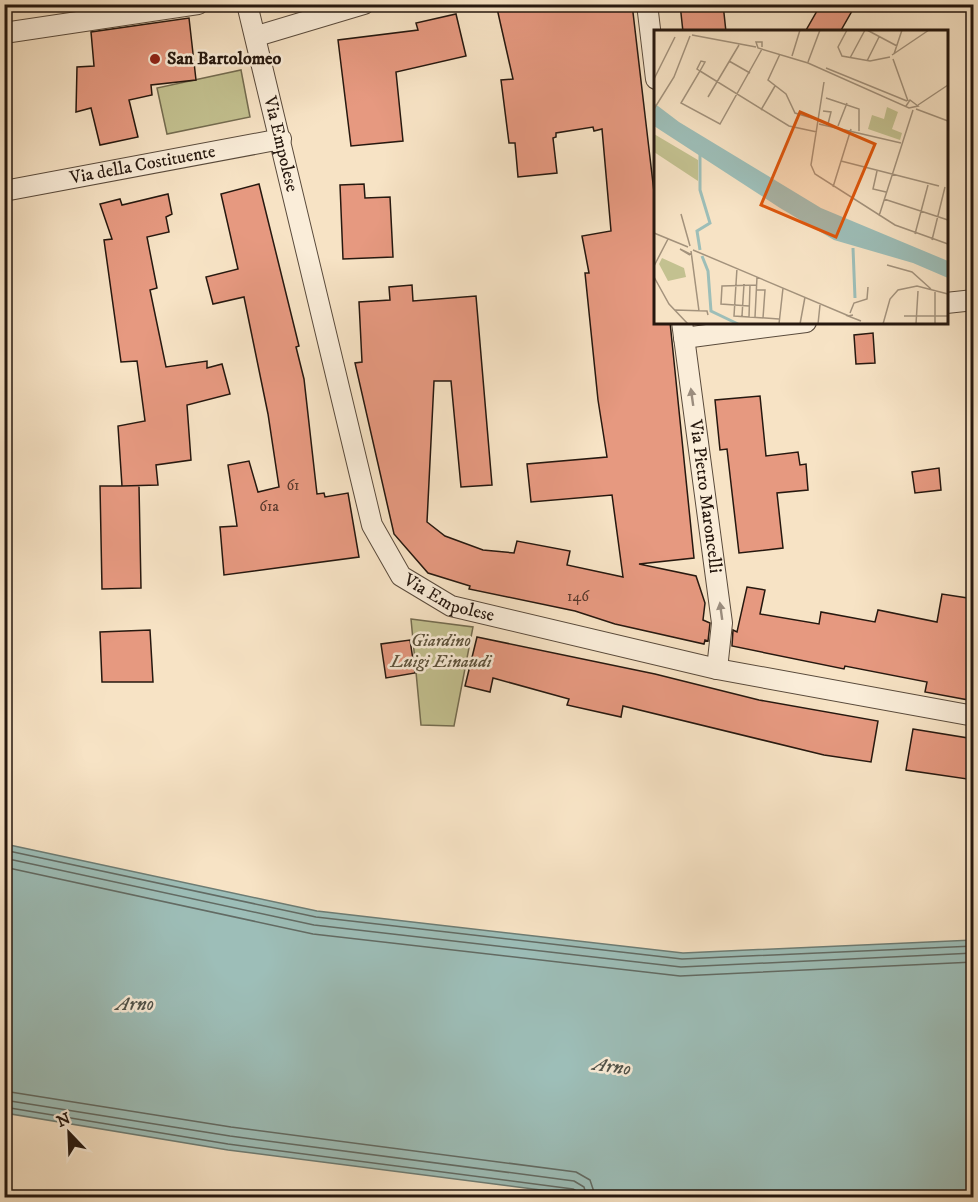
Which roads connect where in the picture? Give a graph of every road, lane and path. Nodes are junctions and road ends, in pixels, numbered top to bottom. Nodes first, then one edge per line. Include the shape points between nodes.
1 (198, 4) edge
2 (248, 4) edge
3 (363, 4) edge
4 (647, 4) edge
5 (4, 33) edge
6 (257, 36) junction
7 (654, 62) edge
8 (282, 139) junction
9 (4, 191) edge
10 (974, 300) edge
11 (948, 303) edge
12 (775, 324) edge
13 (683, 330) edge
14 (717, 669) junction
15 (974, 716) edge

1 - 5 street
2 - 6 street, Via Empolese
3 - 6 street
4 - 7 street
6 - 8 street, Via Empolese
8 - 9 street, Via della Costituente
8 - 14 street, Via Empolese via 372,525 401,576 451,606
10 - 11 street
12 - 13 street
14 -> 13 street, Via Pietro Maroncelli via 722,623
14 - 15 street, Via Empolese

